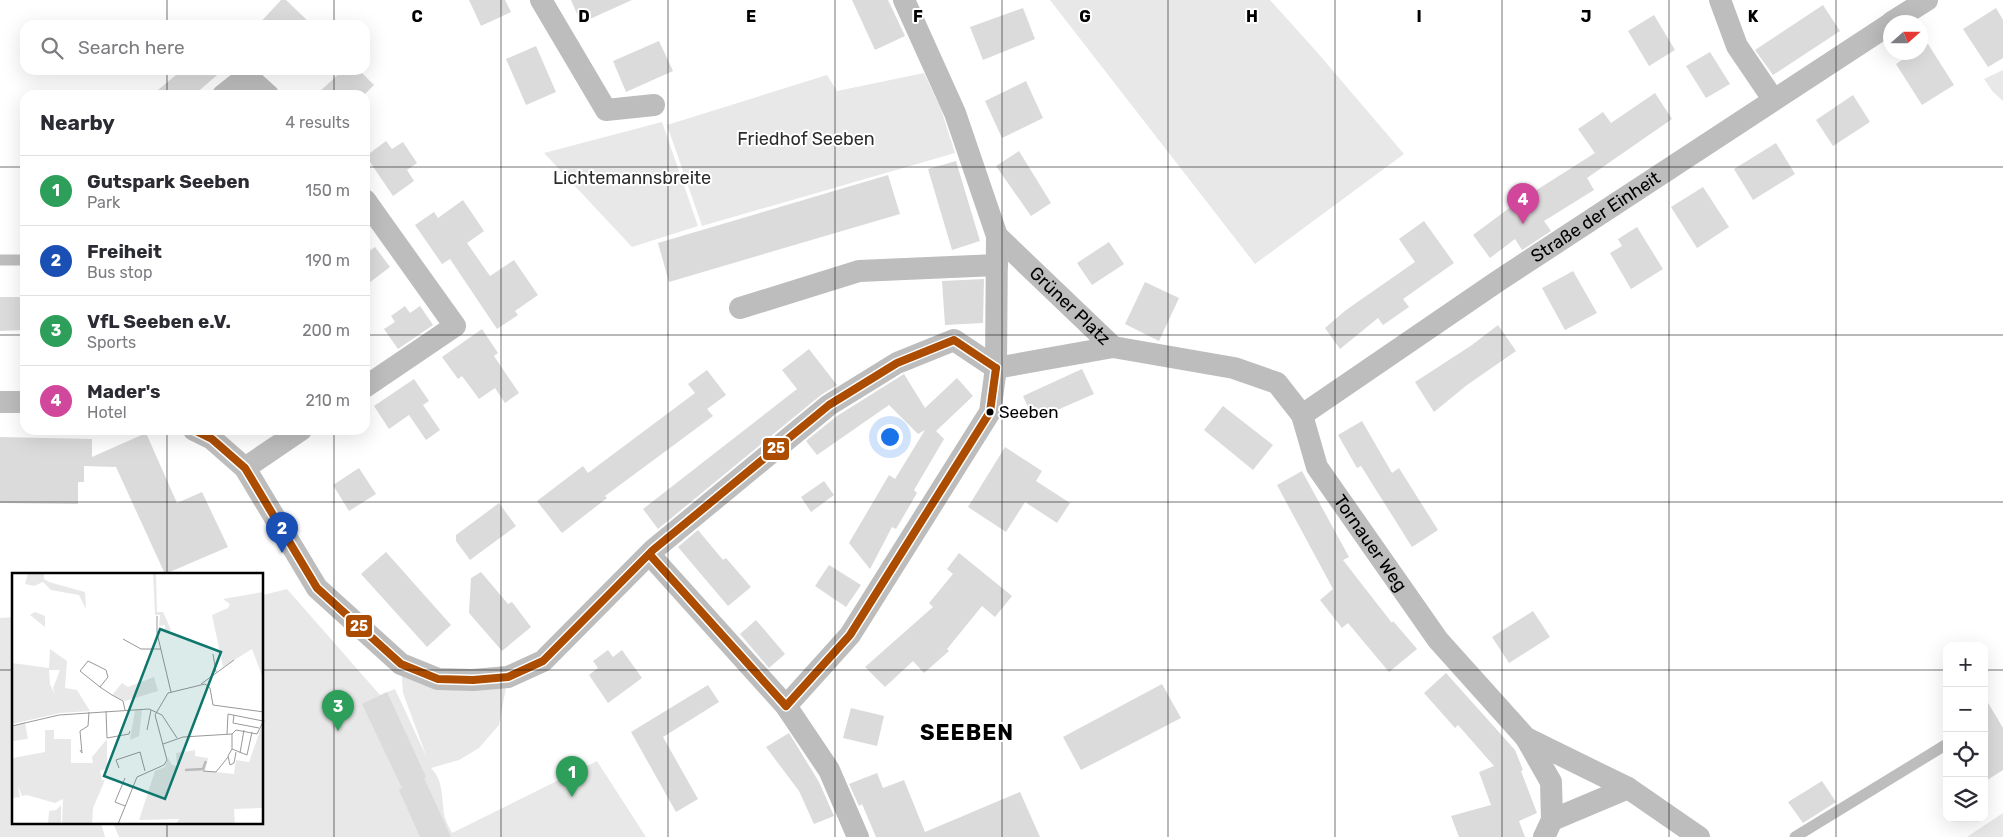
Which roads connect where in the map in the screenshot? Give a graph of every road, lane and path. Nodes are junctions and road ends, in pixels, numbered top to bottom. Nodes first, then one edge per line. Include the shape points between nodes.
1 (541, 0) edge
2 (904, 0) edge
3 (1720, 0) edge
4 (1927, 0) edge
5 (1904, 15) edge
6 (1883, 28) edge
7 (229, 90) edge
8 (262, 90) edge
9 (1772, 100) junction
10 (654, 106) dead end
11 (370, 207) edge
12 (997, 236) junction
13 (0, 260) edge
14 (20, 260) edge
15 (997, 265) junction
16 (740, 308) dead end
17 (1113, 347) junction
18 (996, 368) junction
19 (370, 384) edge
20 (0, 402) edge
21 (20, 402) edge
22 (1302, 415) junction
23 (204, 435) edge
24 (294, 435) edge
25 (245, 468) junction
26 (651, 553) junction
27 (786, 706) junction
28 (1526, 738) junction
29 (1943, 746) edge
30 (1628, 788) junction
31 (1548, 829) edge
32 (858, 837) edge
33 (1699, 837) edge
34 (1796, 837) edge

1 - 10 street via 606,110
2 - 12 street, Grüner Platz via 953,108
3 - 9 street via 1737,46
4 - 5 street, Straße der Einheit
6 - 9 street, Straße der Einheit
7 - 8 street via 247,76
9 - 22 street, Straße der Einheit
11 - 19 street via 454,326
12 - 15 street, Grüner Platz
12 - 17 street, Grüner Platz
13 - 14 lane
15 - 16 street via 859,271
15 - 18 street, Grüner Platz
17 - 18 street, Grüner Platz
17 - 22 street, Tornauer Weg via 1234,368 1278,382
18 - 26 street via 954,340 897,363 829,405
18 - 27 street via 990,412 850,635
20 - 21 street
22 - 28 street, Tornauer Weg via 1317,467 1438,640
23 - 25 street
24 - 25 street
25 - 26 street via 317,588 401,664 438,679 508,677 543,662
26 - 27 street
27 - 32 street via 829,770
28 - 30 street
28 - 31 street, Tornauer Weg via 1551,782
29 - 34 lane
30 - 31 street
30 - 33 street

